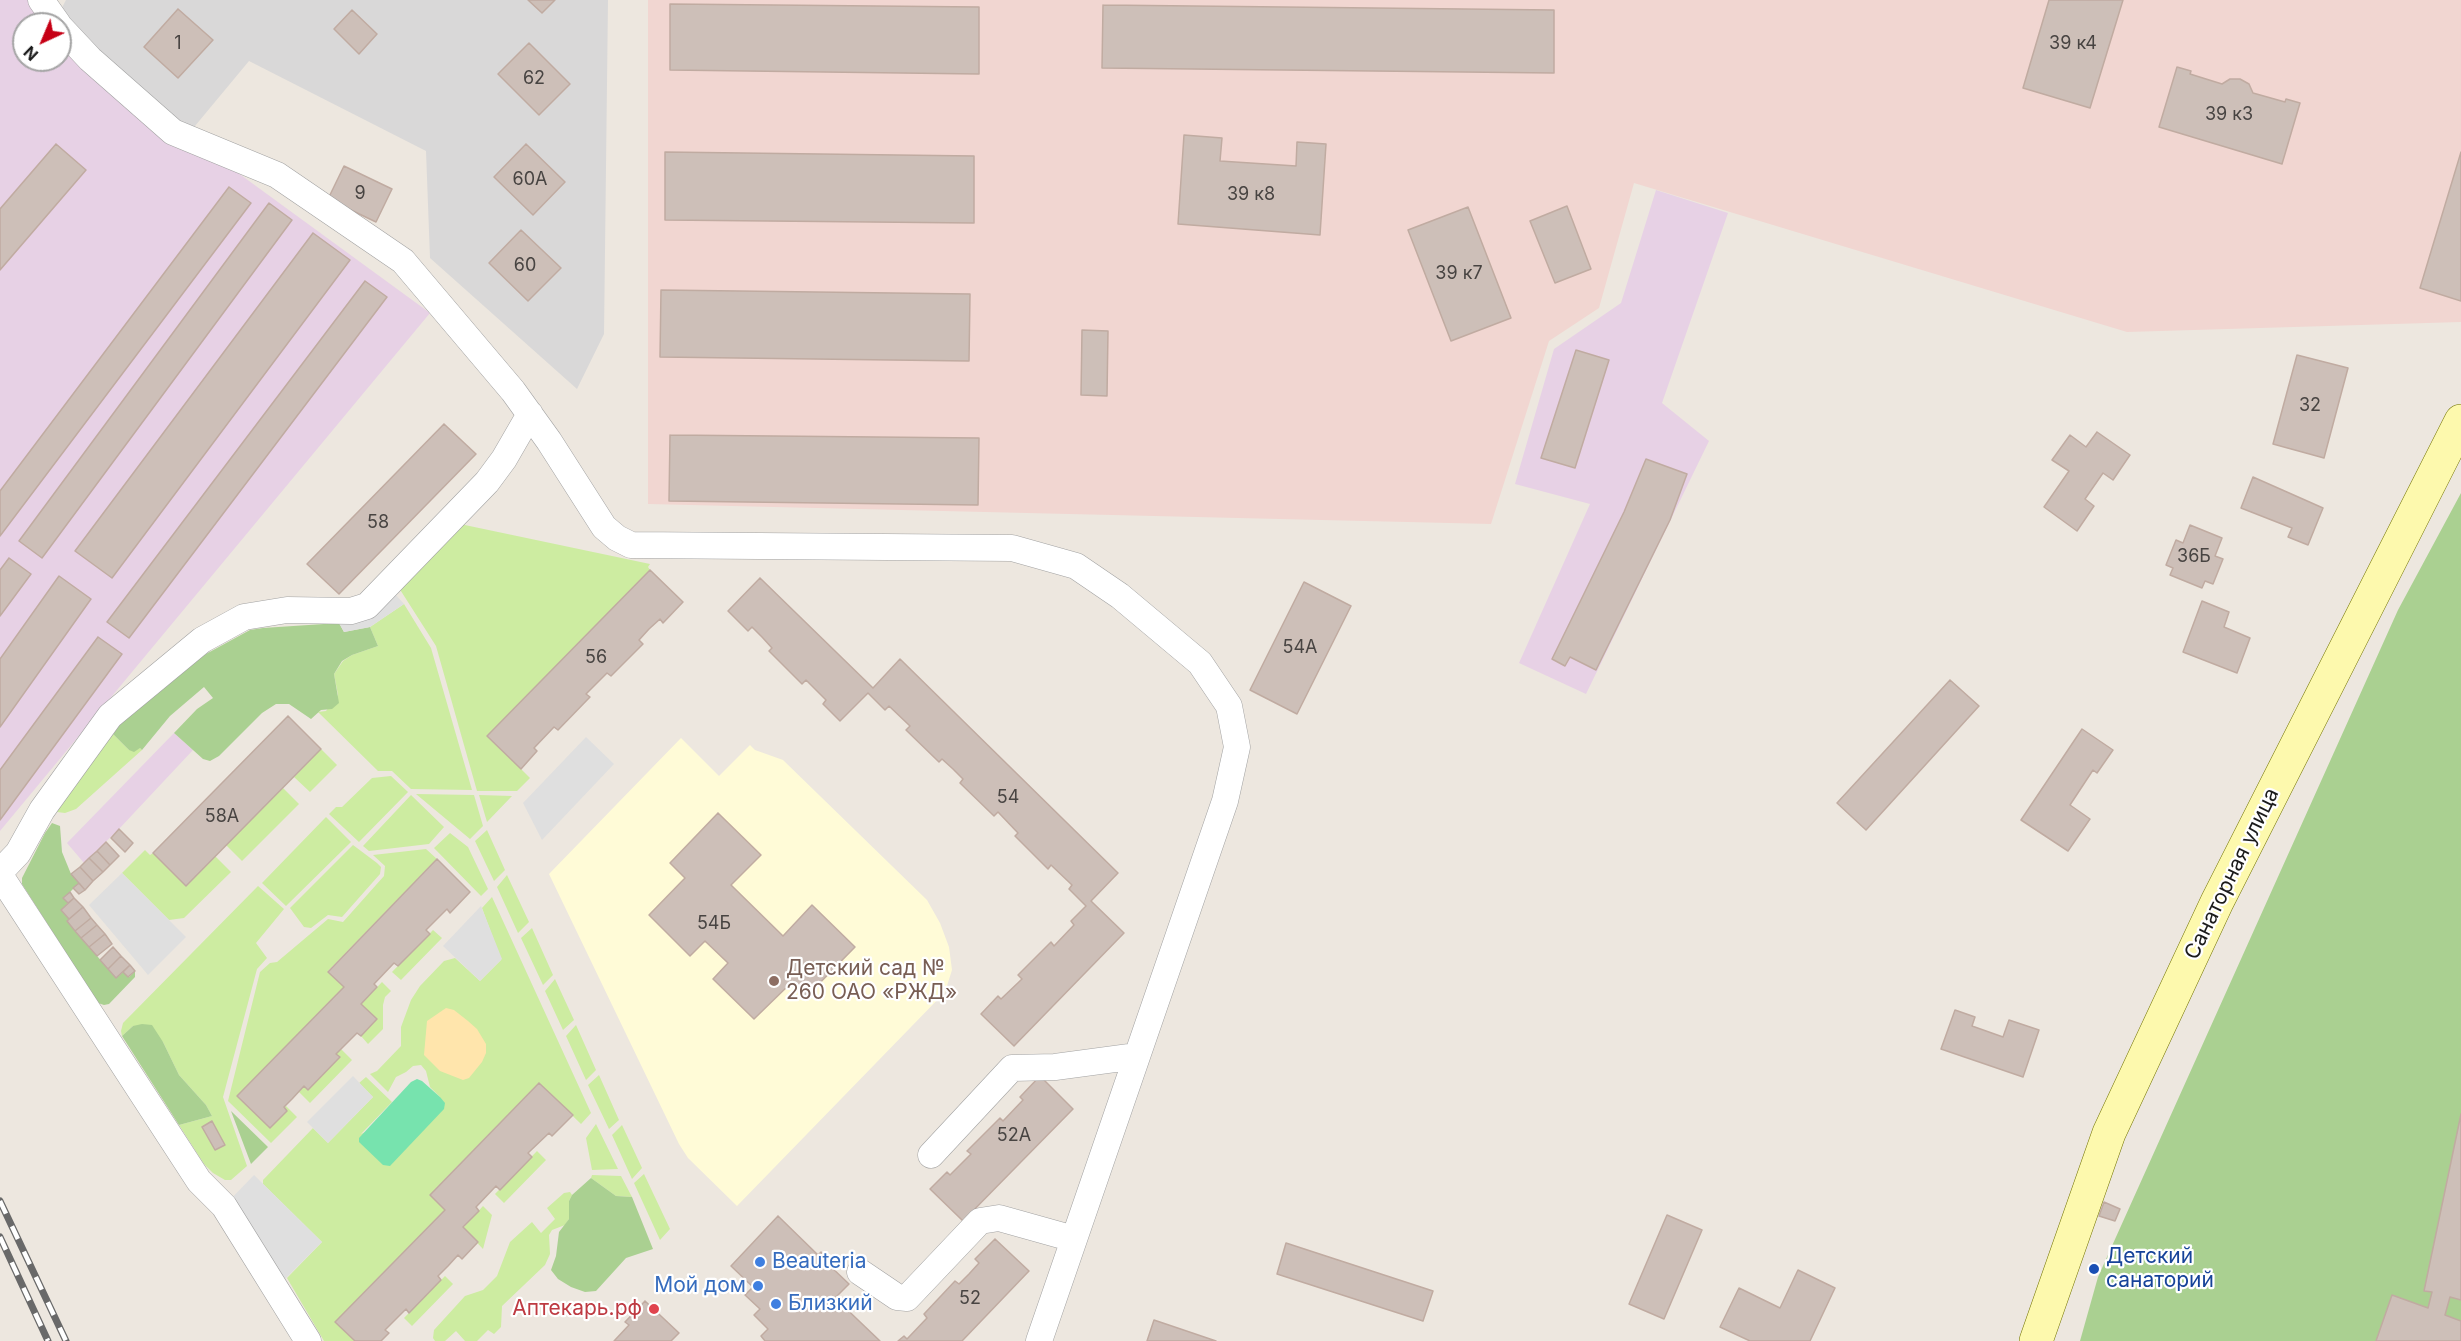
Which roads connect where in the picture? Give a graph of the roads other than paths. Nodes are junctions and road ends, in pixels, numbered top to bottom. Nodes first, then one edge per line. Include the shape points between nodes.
1 (72, 40) edge
2 (530, 414) junction
3 (2461, 421) edge
4 (0, 874) edge
5 (1137, 1056) junction
6 (931, 1155) dead end
7 (1074, 1239) junction
8 (860, 1272) dead end
9 (308, 1341) edge
10 (1039, 1341) edge
11 (2036, 1341) edge

1 - 2 street via 173,132 277,175 403,261
2 - 4 street via 487,482 367,606 351,611 287,610 244,617 202,640 110,716
2 - 5 street via 604,527 631,545 1012,549 1076,566 1120,596 1200,663 1229,706 1237,747 1225,801
3 - 11 main road, Санаторная улица via 2217,902 2114,1122
4 - 9 street via 199,1181 224,1206
5 - 6 street via 1055,1067 1012,1068
5 - 7 street
7 - 8 street via 999,1218 980,1221 907,1298 897,1297
7 - 10 street

